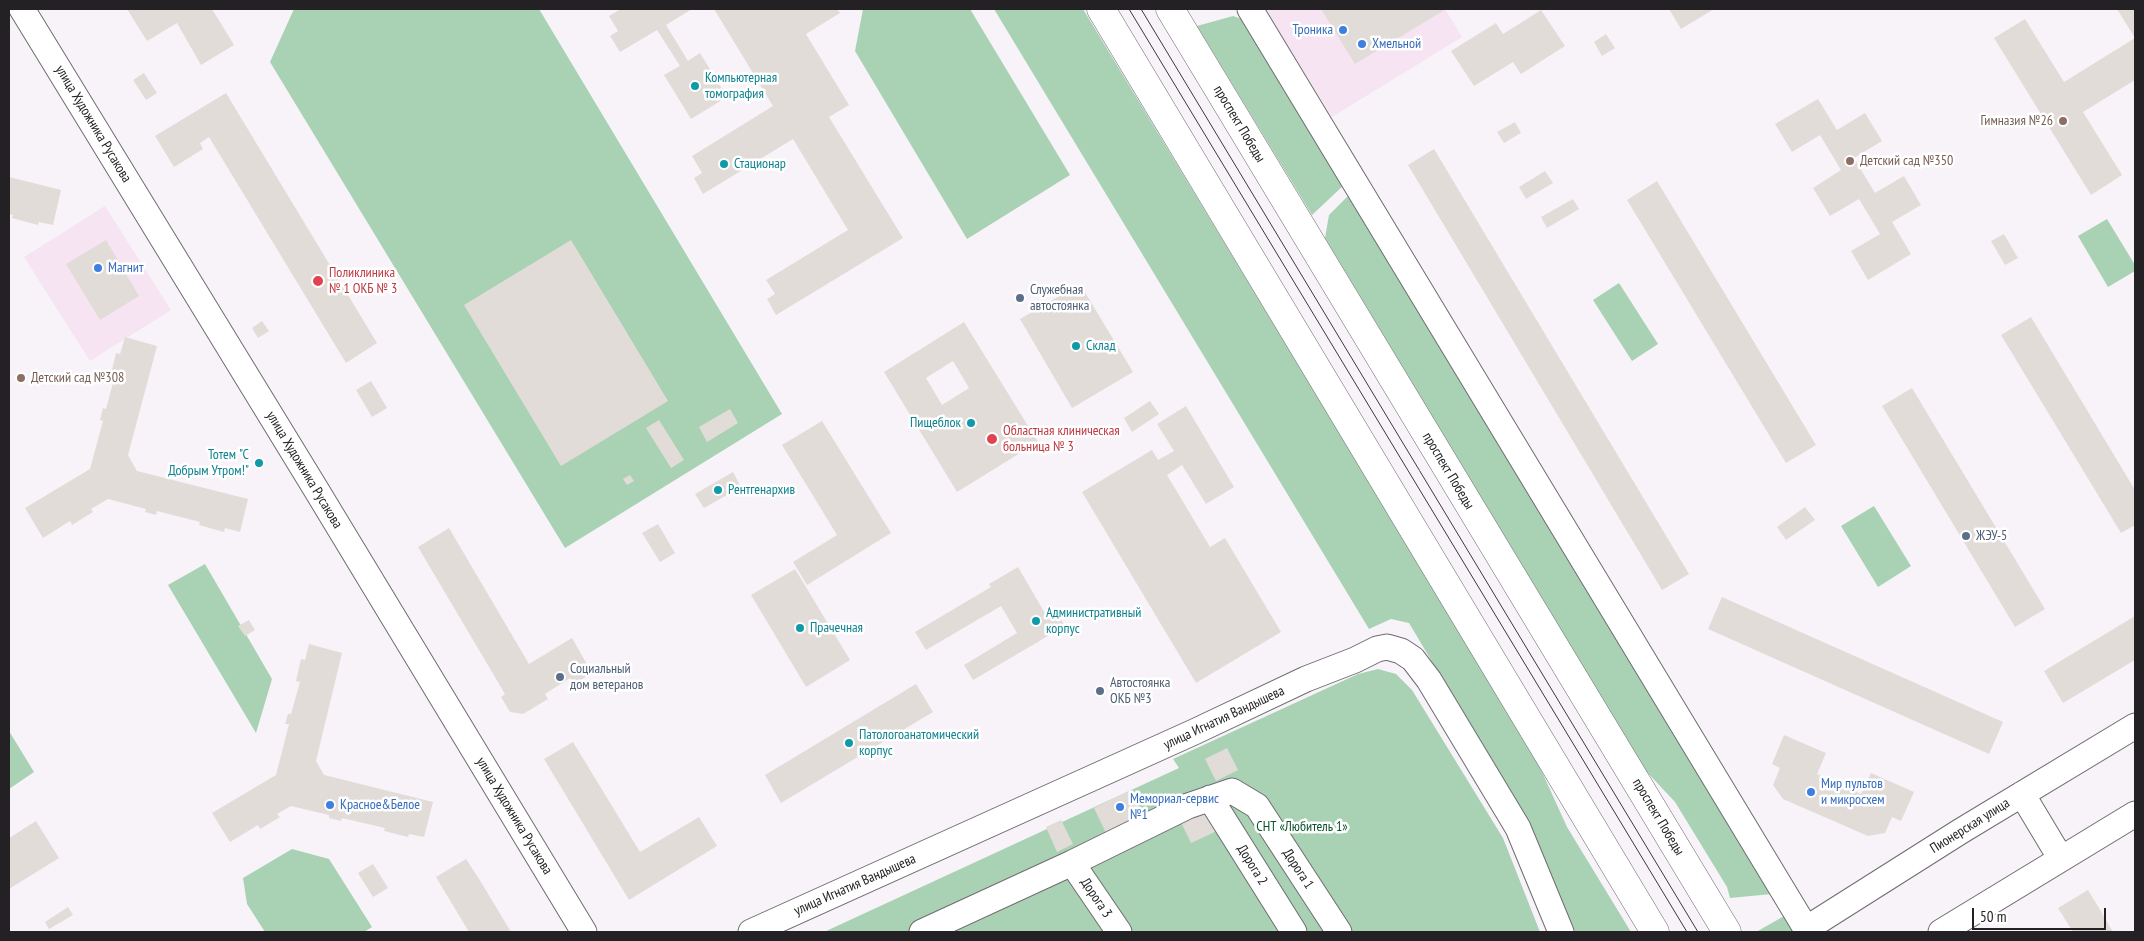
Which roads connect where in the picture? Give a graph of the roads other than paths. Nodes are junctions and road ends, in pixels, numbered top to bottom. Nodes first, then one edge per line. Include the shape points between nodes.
1 (22, 9) edge
2 (1101, 9) edge
3 (1170, 9) edge
4 (1250, 9) edge
5 (2135, 726) edge
6 (1221, 794) junction
7 (2022, 794) junction
8 (2135, 814) edge
9 (2061, 860) junction
10 (1072, 863) junction
11 (938, 929) edge
12 (1807, 930) edge
13 (584, 932) edge
14 (751, 932) edge
15 (1119, 932) edge
16 (1294, 932) edge
17 (1339, 932) edge
18 (1561, 932) edge
19 (1655, 932) edge
20 (1727, 932) edge
21 (1941, 932) edge

1 - 13 street, улица Художника Русакова
2 - 19 main road
3 - 20 main road, проспект Победы
4 - 12 street
5 - 7 street, Пионерская улица
6 - 10 street via 1188,806
6 - 16 street, Дорога 2
6 - 17 street, Дорога 1 via 1257,806
7 - 9 street
7 - 12 street, Пионерская улица
8 - 9 street
9 - 21 street
10 - 11 street
10 - 15 street, Дорога 3
14 - 18 street, улица Игнатия Вандышева via 1306,679 1387,647 1413,659 1429,680 1518,828

